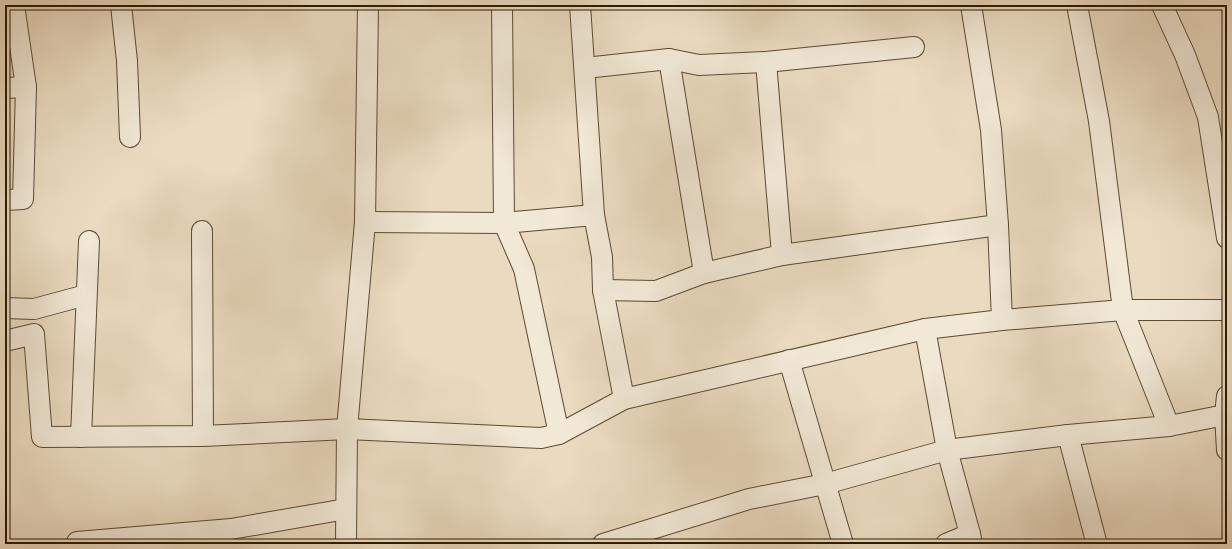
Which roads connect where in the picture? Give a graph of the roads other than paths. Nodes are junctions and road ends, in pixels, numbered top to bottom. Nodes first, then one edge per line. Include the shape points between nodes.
1 (14, 5) edge
2 (121, 5) edge
3 (368, 5) edge
4 (502, 5) edge
5 (580, 5) edge
6 (971, 5) edge
7 (1077, 5) edge
8 (1162, 5) edge
9 (12, 37) edge
10 (914, 47) dead end
11 (669, 59) junction
12 (766, 62) junction
13 (585, 68) junction
14 (26, 87) junction
15 (5, 88) edge
16 (130, 137) dead end
17 (5, 200) edge
18 (594, 215) junction
19 (365, 222) junction
20 (504, 223) junction
21 (998, 225) junction
22 (202, 231) dead end
23 (1227, 238) edge
24 (89, 241) dead end
25 (782, 254) junction
26 (704, 273) junction
27 (603, 290) junction
28 (86, 296) junction
29 (5, 308) edge
30 (1123, 310) junction
31 (1227, 310) edge
32 (1002, 320) junction
33 (925, 329) junction
34 (5, 341) edge
35 (789, 360) junction
36 (624, 400) junction
37 (1226, 406) edge
38 (1169, 426) junction
39 (347, 429) junction
40 (559, 434) junction
41 (1068, 435) junction
42 (203, 436) junction
43 (81, 437) junction
44 (947, 450) junction
45 (1227, 450) edge
46 (825, 484) junction
47 (346, 509) junction
48 (233, 536) edge
49 (971, 539) edge
50 (1096, 541) dead end
51 (77, 542) dead end
52 (346, 544) edge
53 (603, 544) edge
54 (843, 544) edge
55 (946, 544) edge

1 - 9 street
2 - 16 street via 127,61
3 - 19 street
4 - 20 street
5 - 13 street
6 - 21 street via 991,130
7 - 30 street via 1098,121
8 - 23 street via 1185,55 1208,117
9 - 14 street
10 - 12 street
11 - 12 street via 699,65
11 - 13 street
11 - 26 street
12 - 25 street
13 - 18 street
14 - 15 street
14 - 17 street via 24,200
18 - 20 street
18 - 27 street via 602,257
19 - 20 street
19 - 39 street
20 - 40 street via 524,269
21 - 25 street
21 - 32 street
22 - 42 street
24 - 28 street
25 - 26 street
26 - 27 street via 656,291
27 - 36 street
28 - 29 street via 34,309
28 - 43 street
30 - 31 street
30 - 32 street
30 - 38 street
32 - 33 street
33 - 35 street
33 - 44 street
34 - 43 street via 34,334 42,437
35 - 36 street
35 - 46 street
36 - 40 street
37 - 38 street
37 - 45 street
38 - 41 street
39 - 40 street via 541,438
39 - 42 street
39 - 47 street
41 - 44 street
41 - 50 street
42 - 43 street
44 - 46 street
44 - 49 street
46 - 53 street via 749,499
46 - 54 street
47 - 48 street
47 - 52 street
48 - 51 street
49 - 55 street

